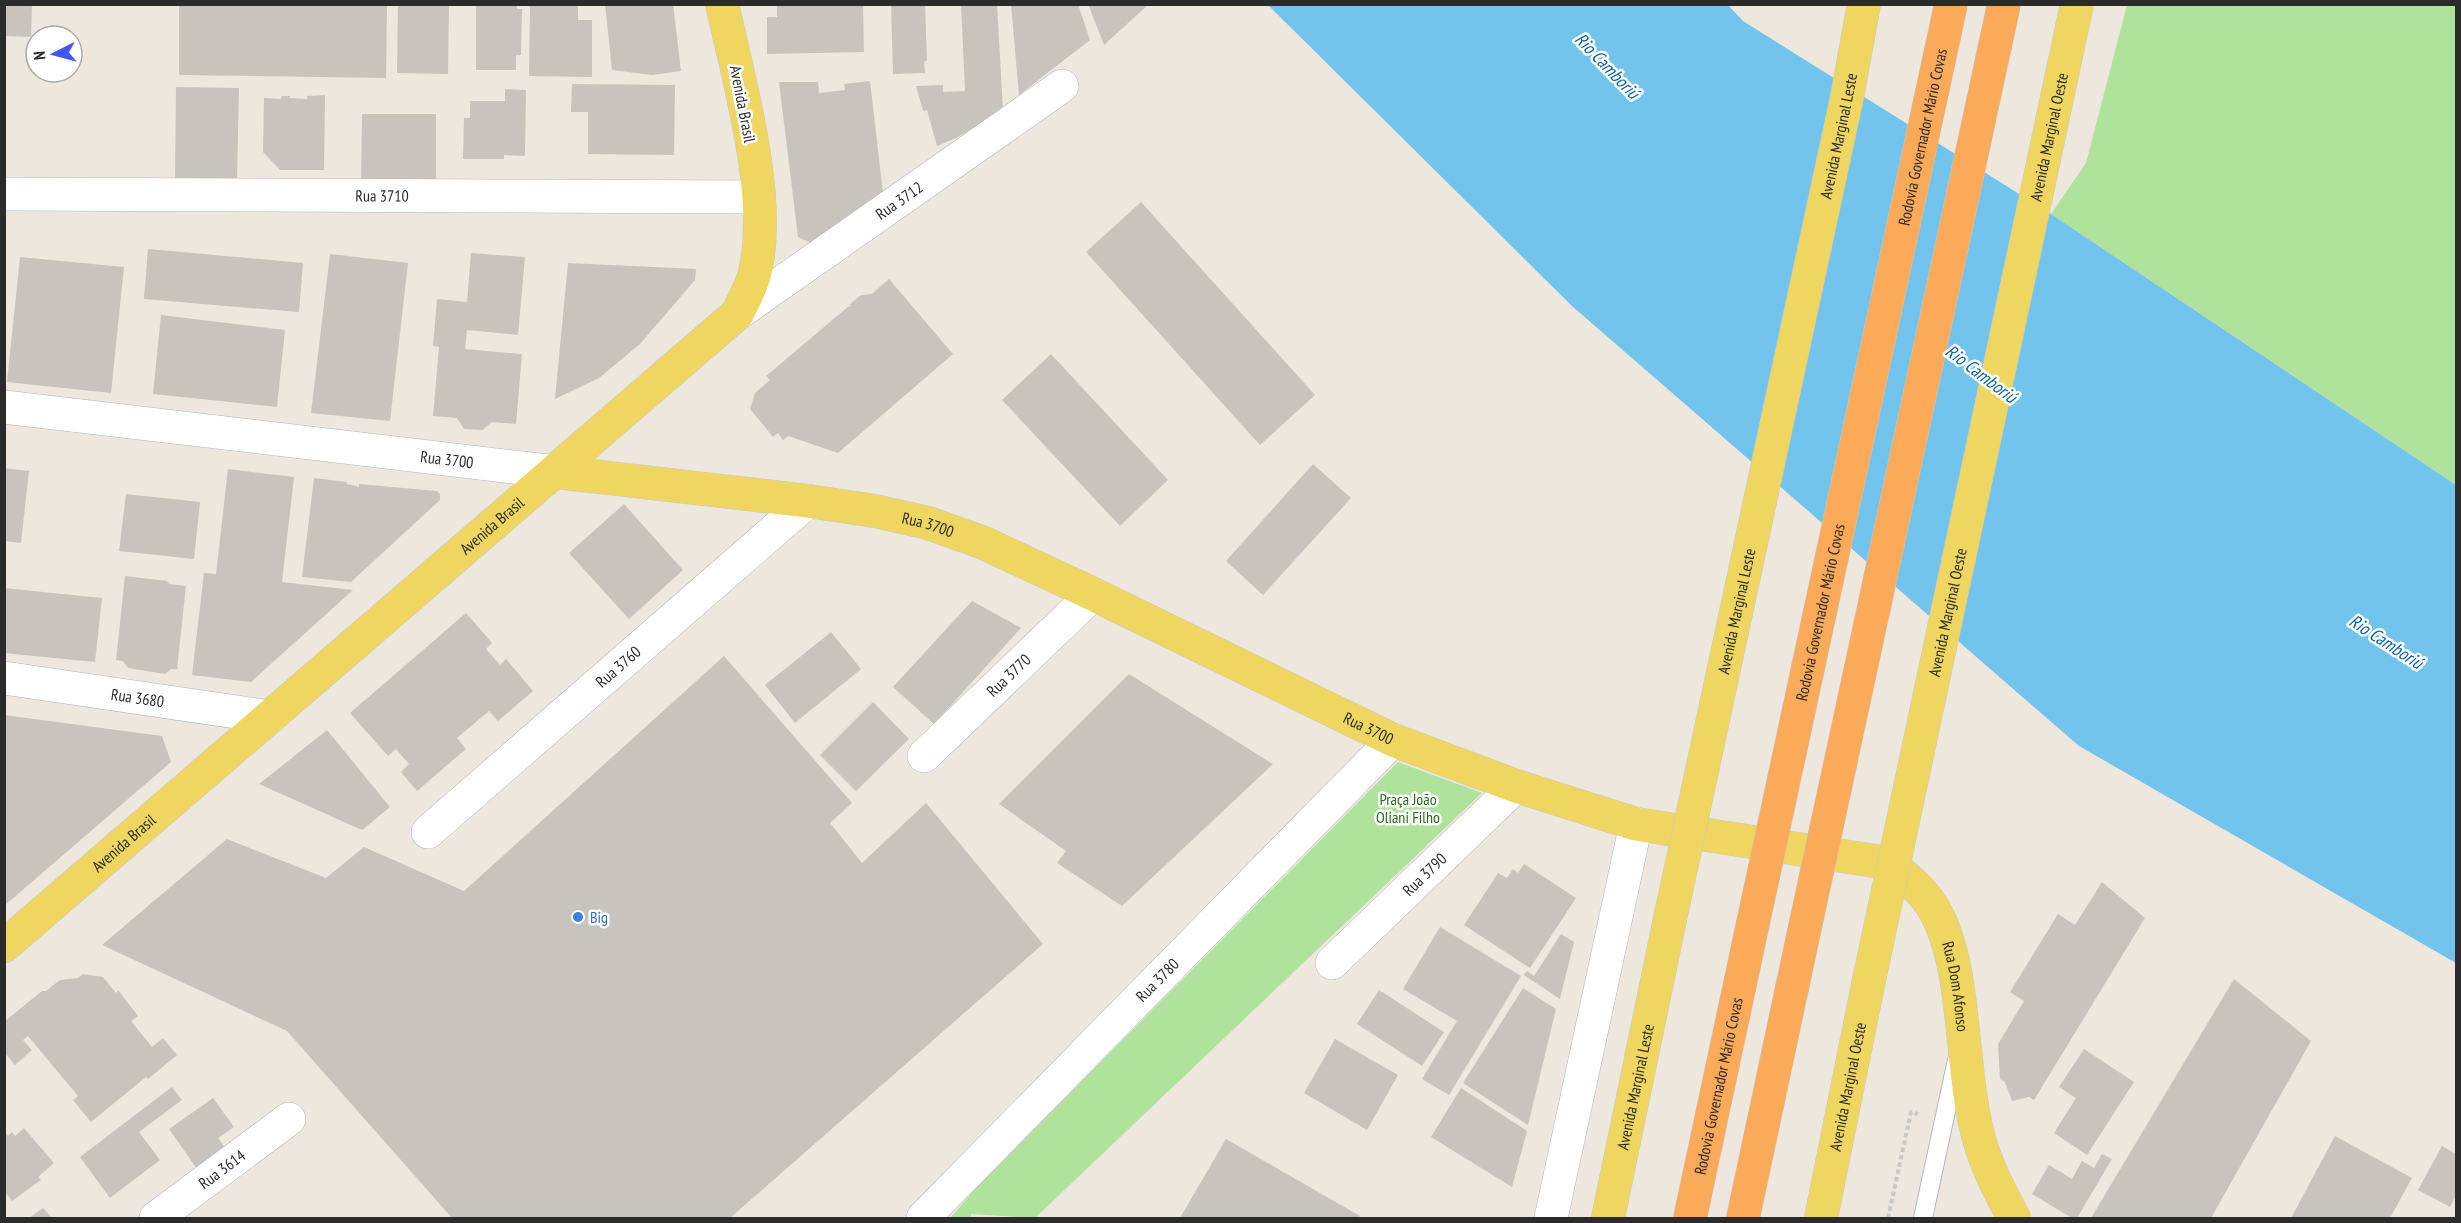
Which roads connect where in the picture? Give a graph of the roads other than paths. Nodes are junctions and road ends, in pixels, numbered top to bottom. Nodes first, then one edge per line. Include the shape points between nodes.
1 (722, 4) edge
2 (1864, 4) edge
3 (1951, 4) edge
4 (2004, 4) edge
5 (2077, 4) edge
6 (1062, 87) dead end
7 (4, 194) edge
8 (758, 197) junction
9 (737, 314) junction
10 (4, 407) edge
11 (556, 471) junction
12 (808, 501) junction
13 (1093, 594) junction
14 (4, 678) edge
15 (270, 717) junction
16 (1393, 740) junction
17 (924, 756) dead end
18 (1516, 786) junction
19 (1636, 824) junction
20 (428, 832) dead end
21 (1796, 849) joint
22 (4, 946) edge
23 (1332, 963) dead end
24 (1962, 1035) junction
25 (289, 1119) dead end
26 (156, 1218) edge
27 (923, 1218) edge
28 (1551, 1218) edge
29 (1608, 1218) edge
30 (1690, 1218) edge
31 (1743, 1218) edge
32 (1821, 1218) edge
33 (1923, 1218) edge
34 (2014, 1218) edge

1 - 8 main road, Avenida Brasil via 752,145
2 - 29 main road, Avenida Marginal Leste, bridge
3 - 30 highway, Rodovia Governador Mário Covas, bridge
4 - 31 highway, bridge
5 - 32 main road, Avenida Marginal Oeste, bridge
6 - 9 street, Rua 3712
7 - 8 street, Rua 3710
8 - 9 main road, Avenida Brasil via 760,238 754,277
9 - 11 main road, Avenida Brasil
10 - 11 street, Rua 3700
11 - 12 main road, Rua 3700
11 - 15 main road, Avenida Brasil
12 - 13 main road, Rua 3700 via 928,523 984,543
12 - 20 street, Rua 3760
13 - 16 main road, Rua 3700
13 - 17 street, Rua 3770
14 - 15 street, Rua 3680
15 - 22 main road, Avenida Brasil
16 - 18 main road, Rua 3700
16 - 27 street, Rua 3780
18 - 19 main road, Rua 3700
18 - 23 street, Rua 3790
19 - 21 main road, Rua 3700
19 - 28 street
21 - 24 main road, Rua Dom Afonso via 1888,863 1915,884 1935,910 1947,938
24 - 33 lane
24 - 34 main road, Rua Dom Afonso via 1977,1132 1994,1182
25 - 26 street, Rua 3614

